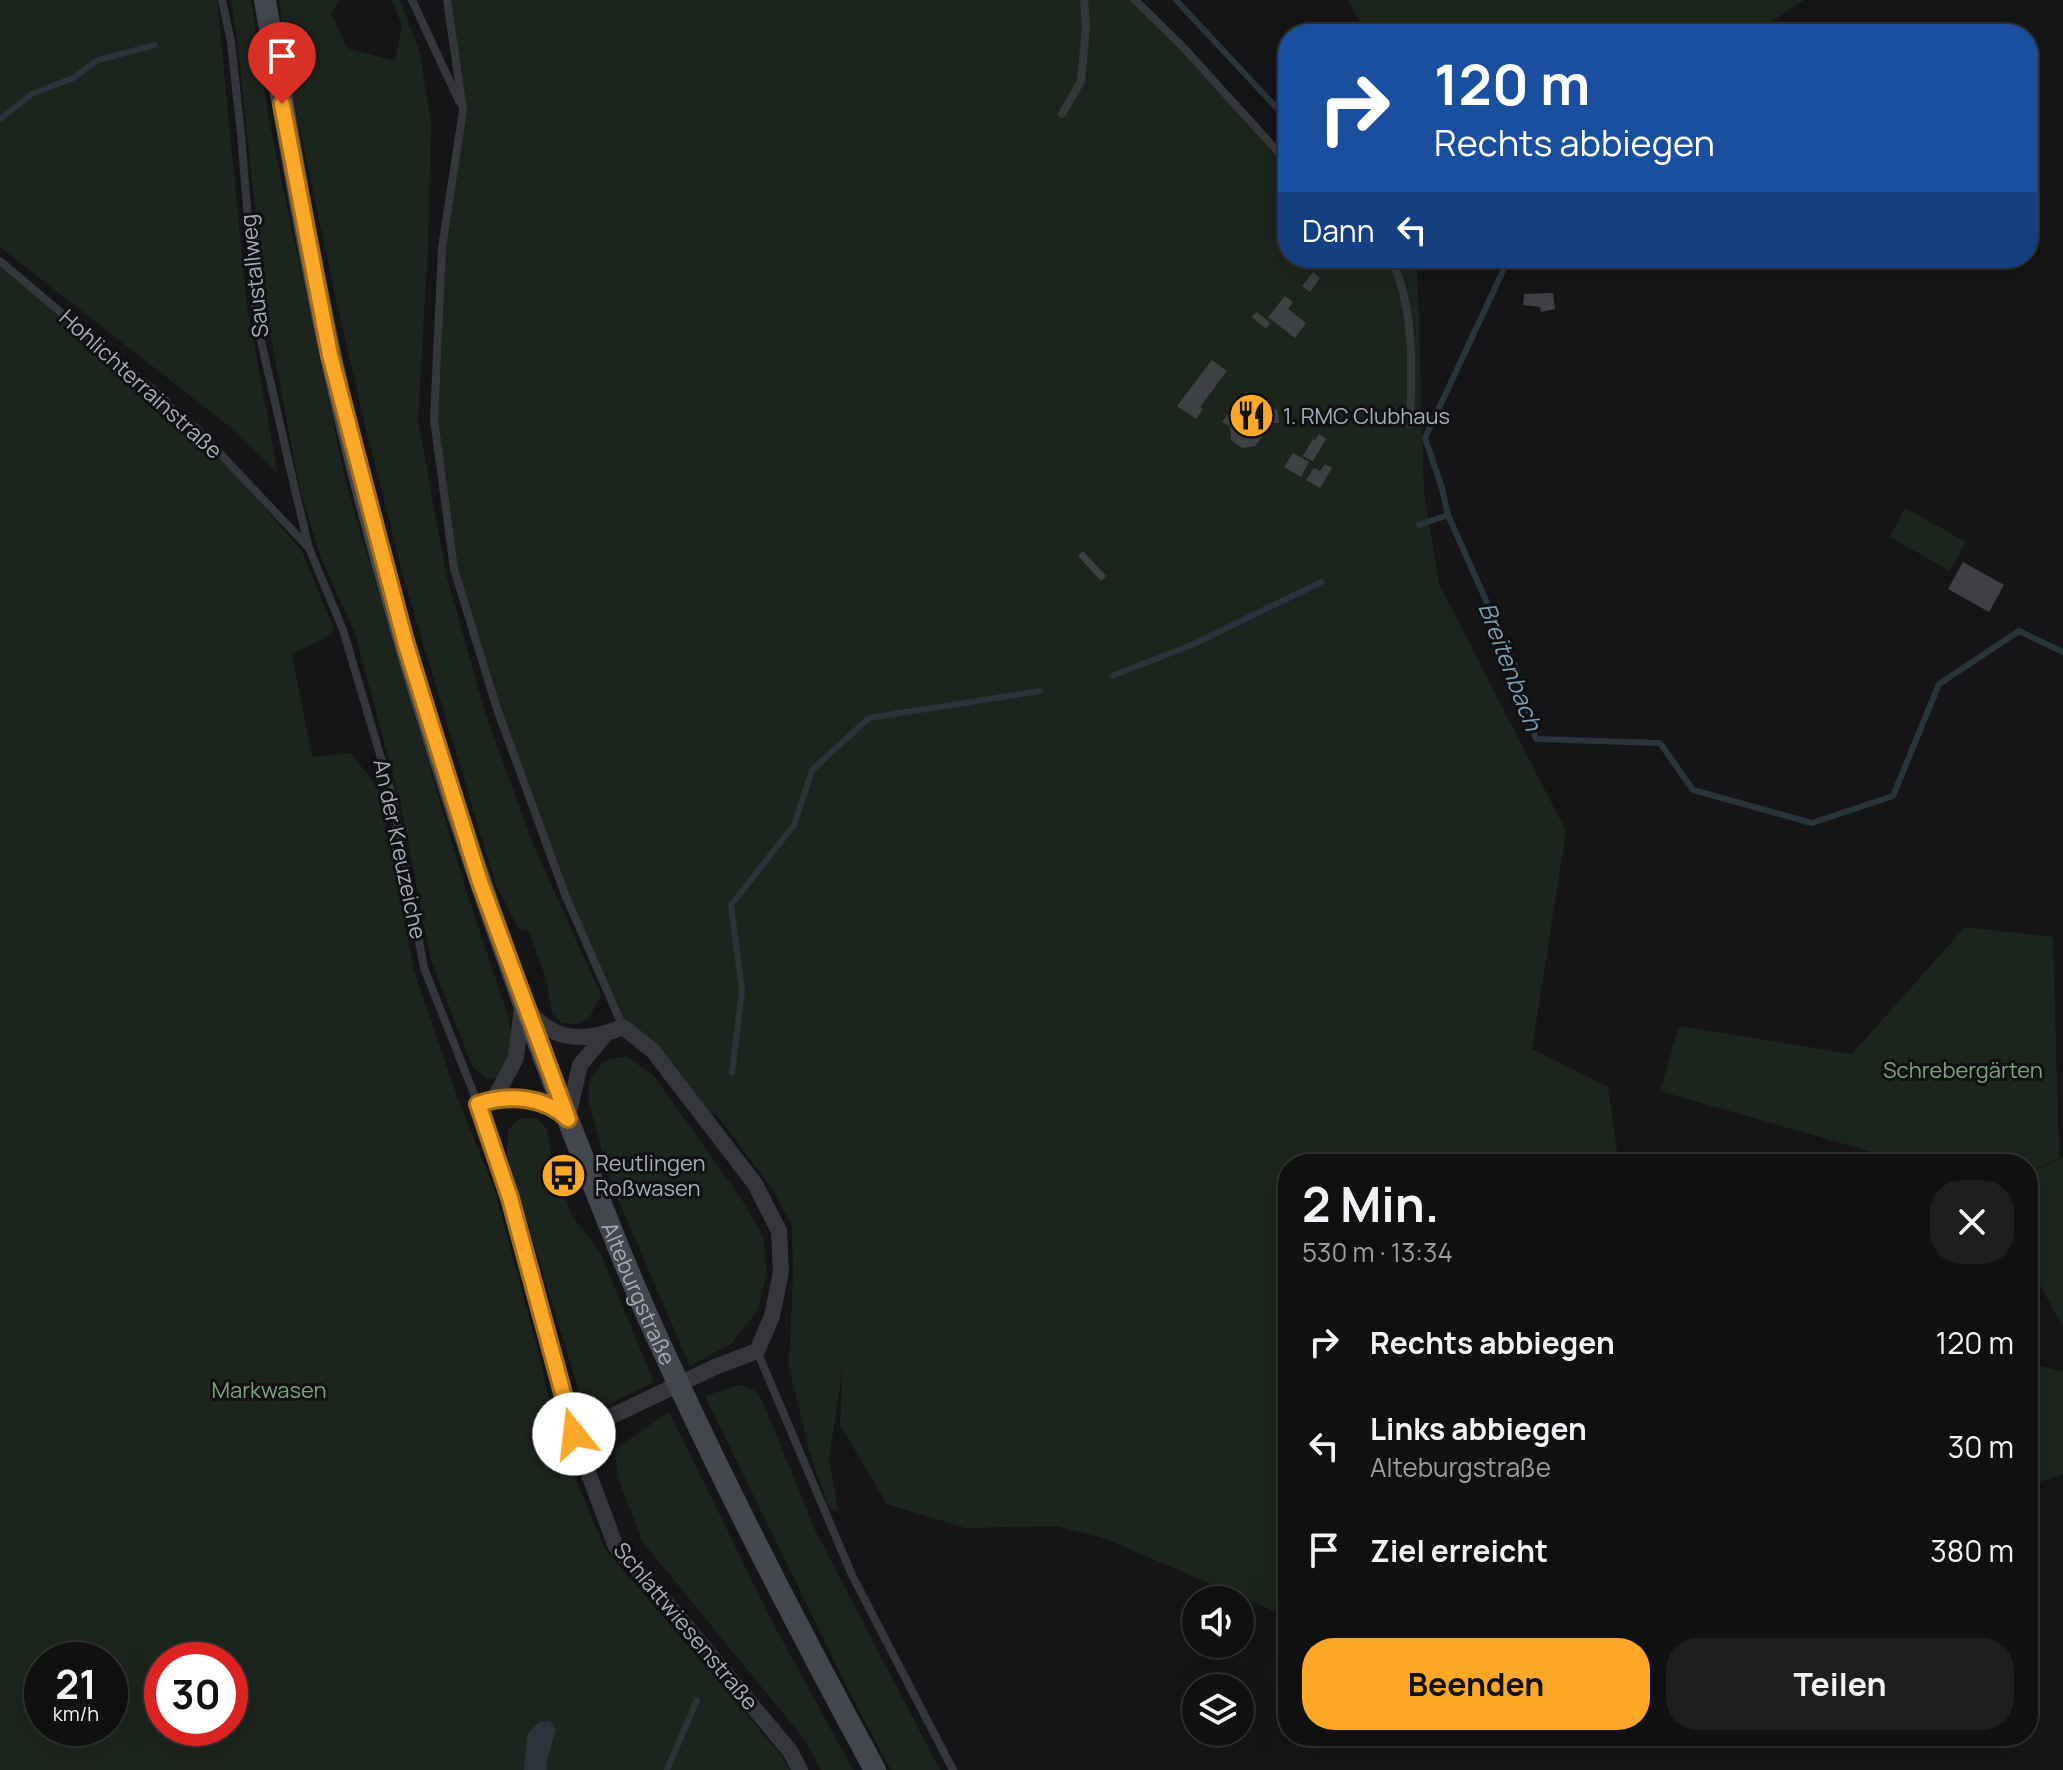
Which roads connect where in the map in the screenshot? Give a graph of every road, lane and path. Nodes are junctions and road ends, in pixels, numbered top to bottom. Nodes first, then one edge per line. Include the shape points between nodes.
1 (222, 0) edge
2 (265, 0) edge
3 (412, 0) edge
4 (447, 0) edge
5 (1084, 0) edge
6 (1135, 0) edge
7 (463, 110) junction
8 (1062, 114) dead end
9 (1278, 152) edge
10 (0, 261) edge
11 (1396, 268) edge
12 (1410, 424) dead end
13 (309, 548) junction
14 (522, 1000) junction
15 (623, 1027) junction
16 (605, 1035) junction
17 (486, 1102) junction
18 (568, 1119) junction
19 (757, 1351) junction
20 (574, 1434) junction
21 (800, 1770) edge
22 (875, 1770) edge
23 (953, 1770) edge

1 - 13 lane, Saustallweg via 231,42 256,319
2 - 14 main road, Alteburgstraße via 330,355 367,504 433,738
3 - 7 lane
4 - 7 lane
5 - 8 lane via 1081,81
6 - 9 lane
7 - 15 lane via 442,248 434,419 454,569 497,709 566,897
10 - 13 lane, Hohlichterrainstraße via 197,429
11 - 12 lane via 1410,338
13 - 17 lane, An der Kreuzeiche via 343,630 392,795 424,968
14 - 16 street via 557,1035
14 - 17 street via 516,1058
14 - 18 main road, Alteburgstraße
15 - 16 street
15 - 19 street via 653,1051 755,1184 779,1231 781,1272 772,1316
16 - 18 street via 580,1065
17 - 18 street via 538,1100
17 - 20 street, Schlattwiesenstraße
18 - 22 main road, Alteburgstraße via 697,1423
19 - 20 street
19 - 23 lane via 852,1575
20 - 21 street, Schlattwiesenstraße via 616,1547 790,1751

